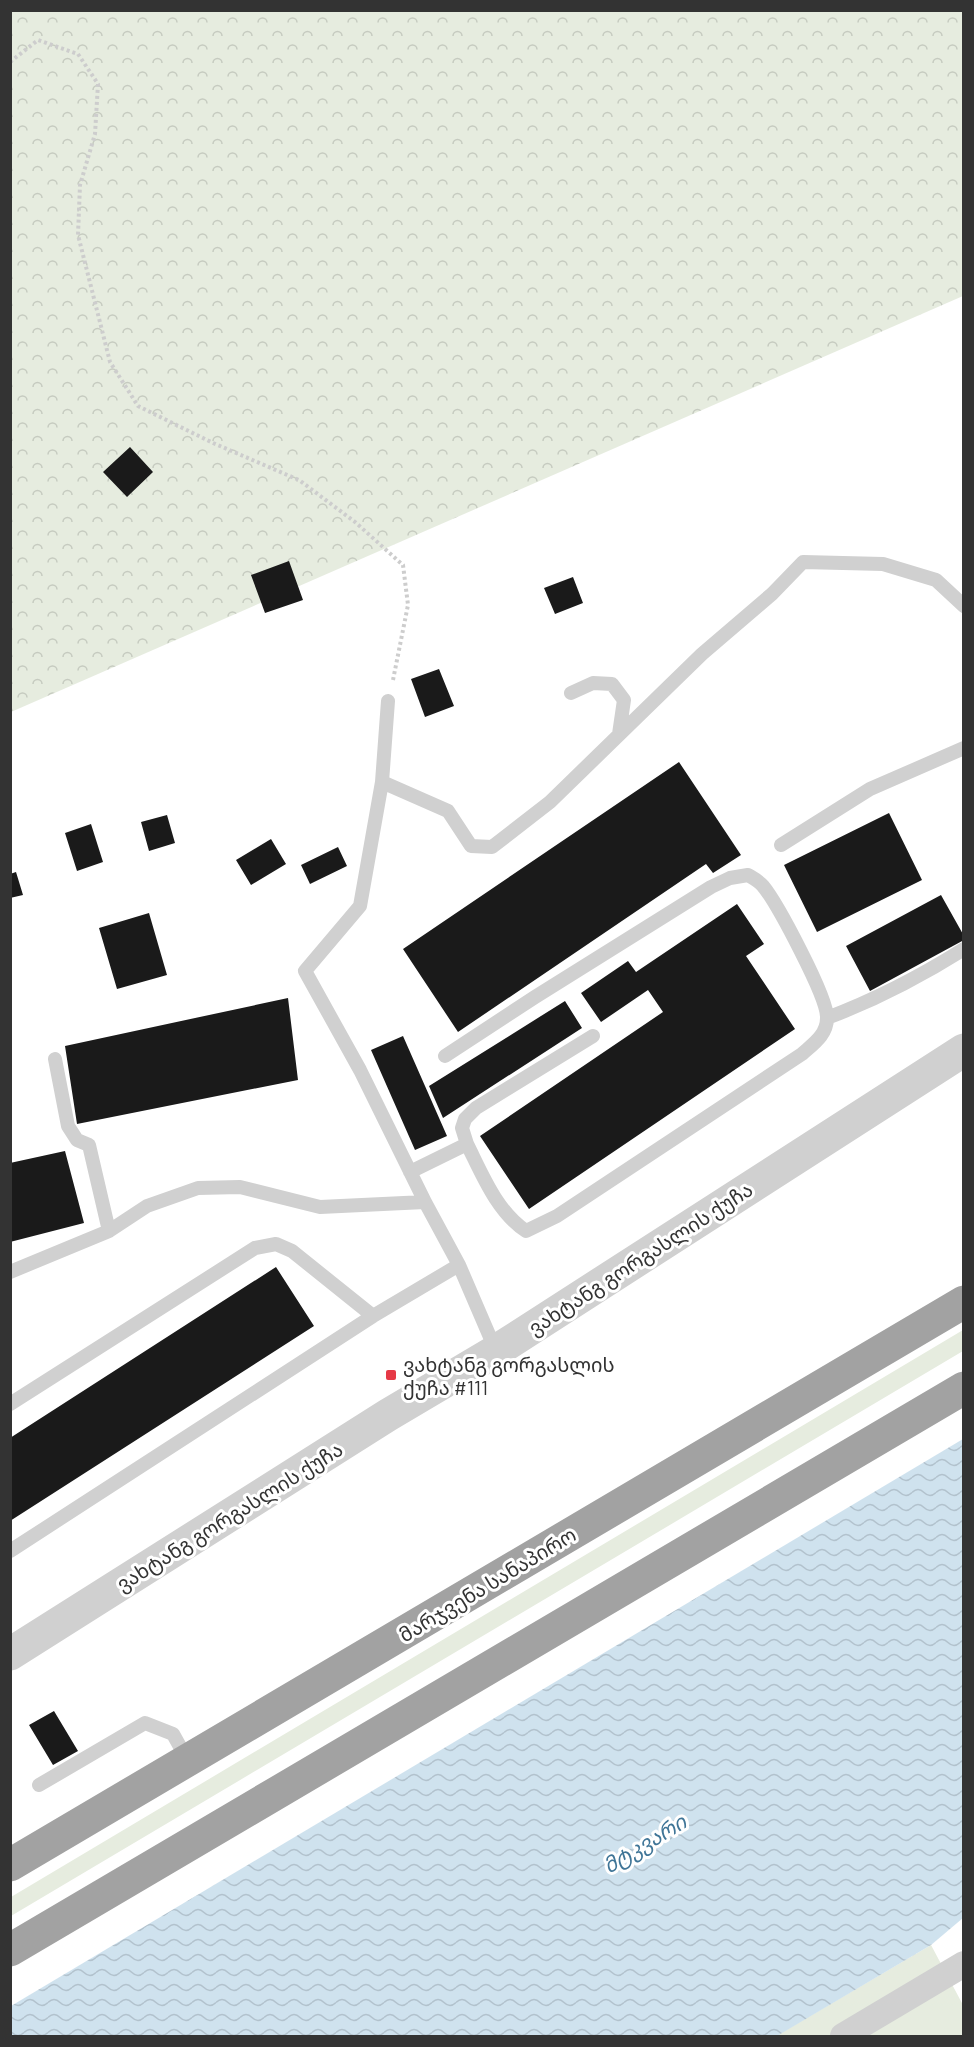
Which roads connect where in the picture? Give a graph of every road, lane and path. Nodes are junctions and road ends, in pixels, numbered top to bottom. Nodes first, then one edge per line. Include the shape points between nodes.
1 (10, 62) edge
2 (963, 606) edge
3 (571, 693) dead end
4 (388, 701) joint
5 (619, 734) junction
6 (963, 748) edge
7 (382, 782) junction
8 (781, 845) dead end
9 (963, 948) edge
10 (828, 1018) junction
11 (593, 1036) dead end
12 (963, 1050) edge
13 (445, 1056) dead end
14 (55, 1059) dead end
15 (467, 1144) junction
16 (410, 1172) junction
17 (425, 1202) junction
18 (109, 1232) junction
19 (459, 1265) junction
20 (10, 1272) edge
21 (963, 1302) edge
22 (373, 1316) junction
23 (496, 1351) junction
24 (963, 1388) edge
25 (10, 1404) edge
26 (10, 1551) edge
27 (10, 1654) edge
28 (188, 1761) junction
29 (39, 1785) dead end
30 (10, 1865) edge
31 (10, 1950) edge
32 (963, 1964) edge
33 (843, 2037) edge

1 - 4 path via 38,40 78,54 98,84 95,134 80,186 78,235 110,362 138,406 299,480 356,522 402,564 408,604
2 - 5 lane via 936,580 883,564 803,562
3 - 5 lane via 593,683 612,684 624,700
4 - 7 lane
5 - 7 lane via 550,802 492,847 471,846 448,811
6 - 8 lane via 870,789
7 - 16 lane via 360,906 305,971
9 - 10 lane via 932,969
10 - 13 lane via 822,996 789,930 762,884 748,875 711,887
10 - 15 lane via 822,1036 802,1054 556,1216 526,1231 512,1222
11 - 15 lane via 476,1108 462,1128
12 - 23 street, ვახტანგ გორგასლის ქუჩა
14 - 18 lane via 68,1126 77,1140 88,1145
15 - 16 lane
16 - 17 lane
17 - 18 lane via 320,1206 240,1187 198,1188 147,1206
17 - 19 lane
18 - 20 lane
19 - 22 lane
19 - 23 lane
21 - 28 highway, მარჯვენა სანაპირო
22 - 25 lane via 292,1251 276,1244 255,1248
22 - 26 lane
23 - 27 street, ვახტანგ გორგასლის ქუჩა
24 - 31 highway
28 - 29 lane via 173,1734 145,1723
28 - 30 highway, მარჯვენა სანაპირო
32 - 33 street

